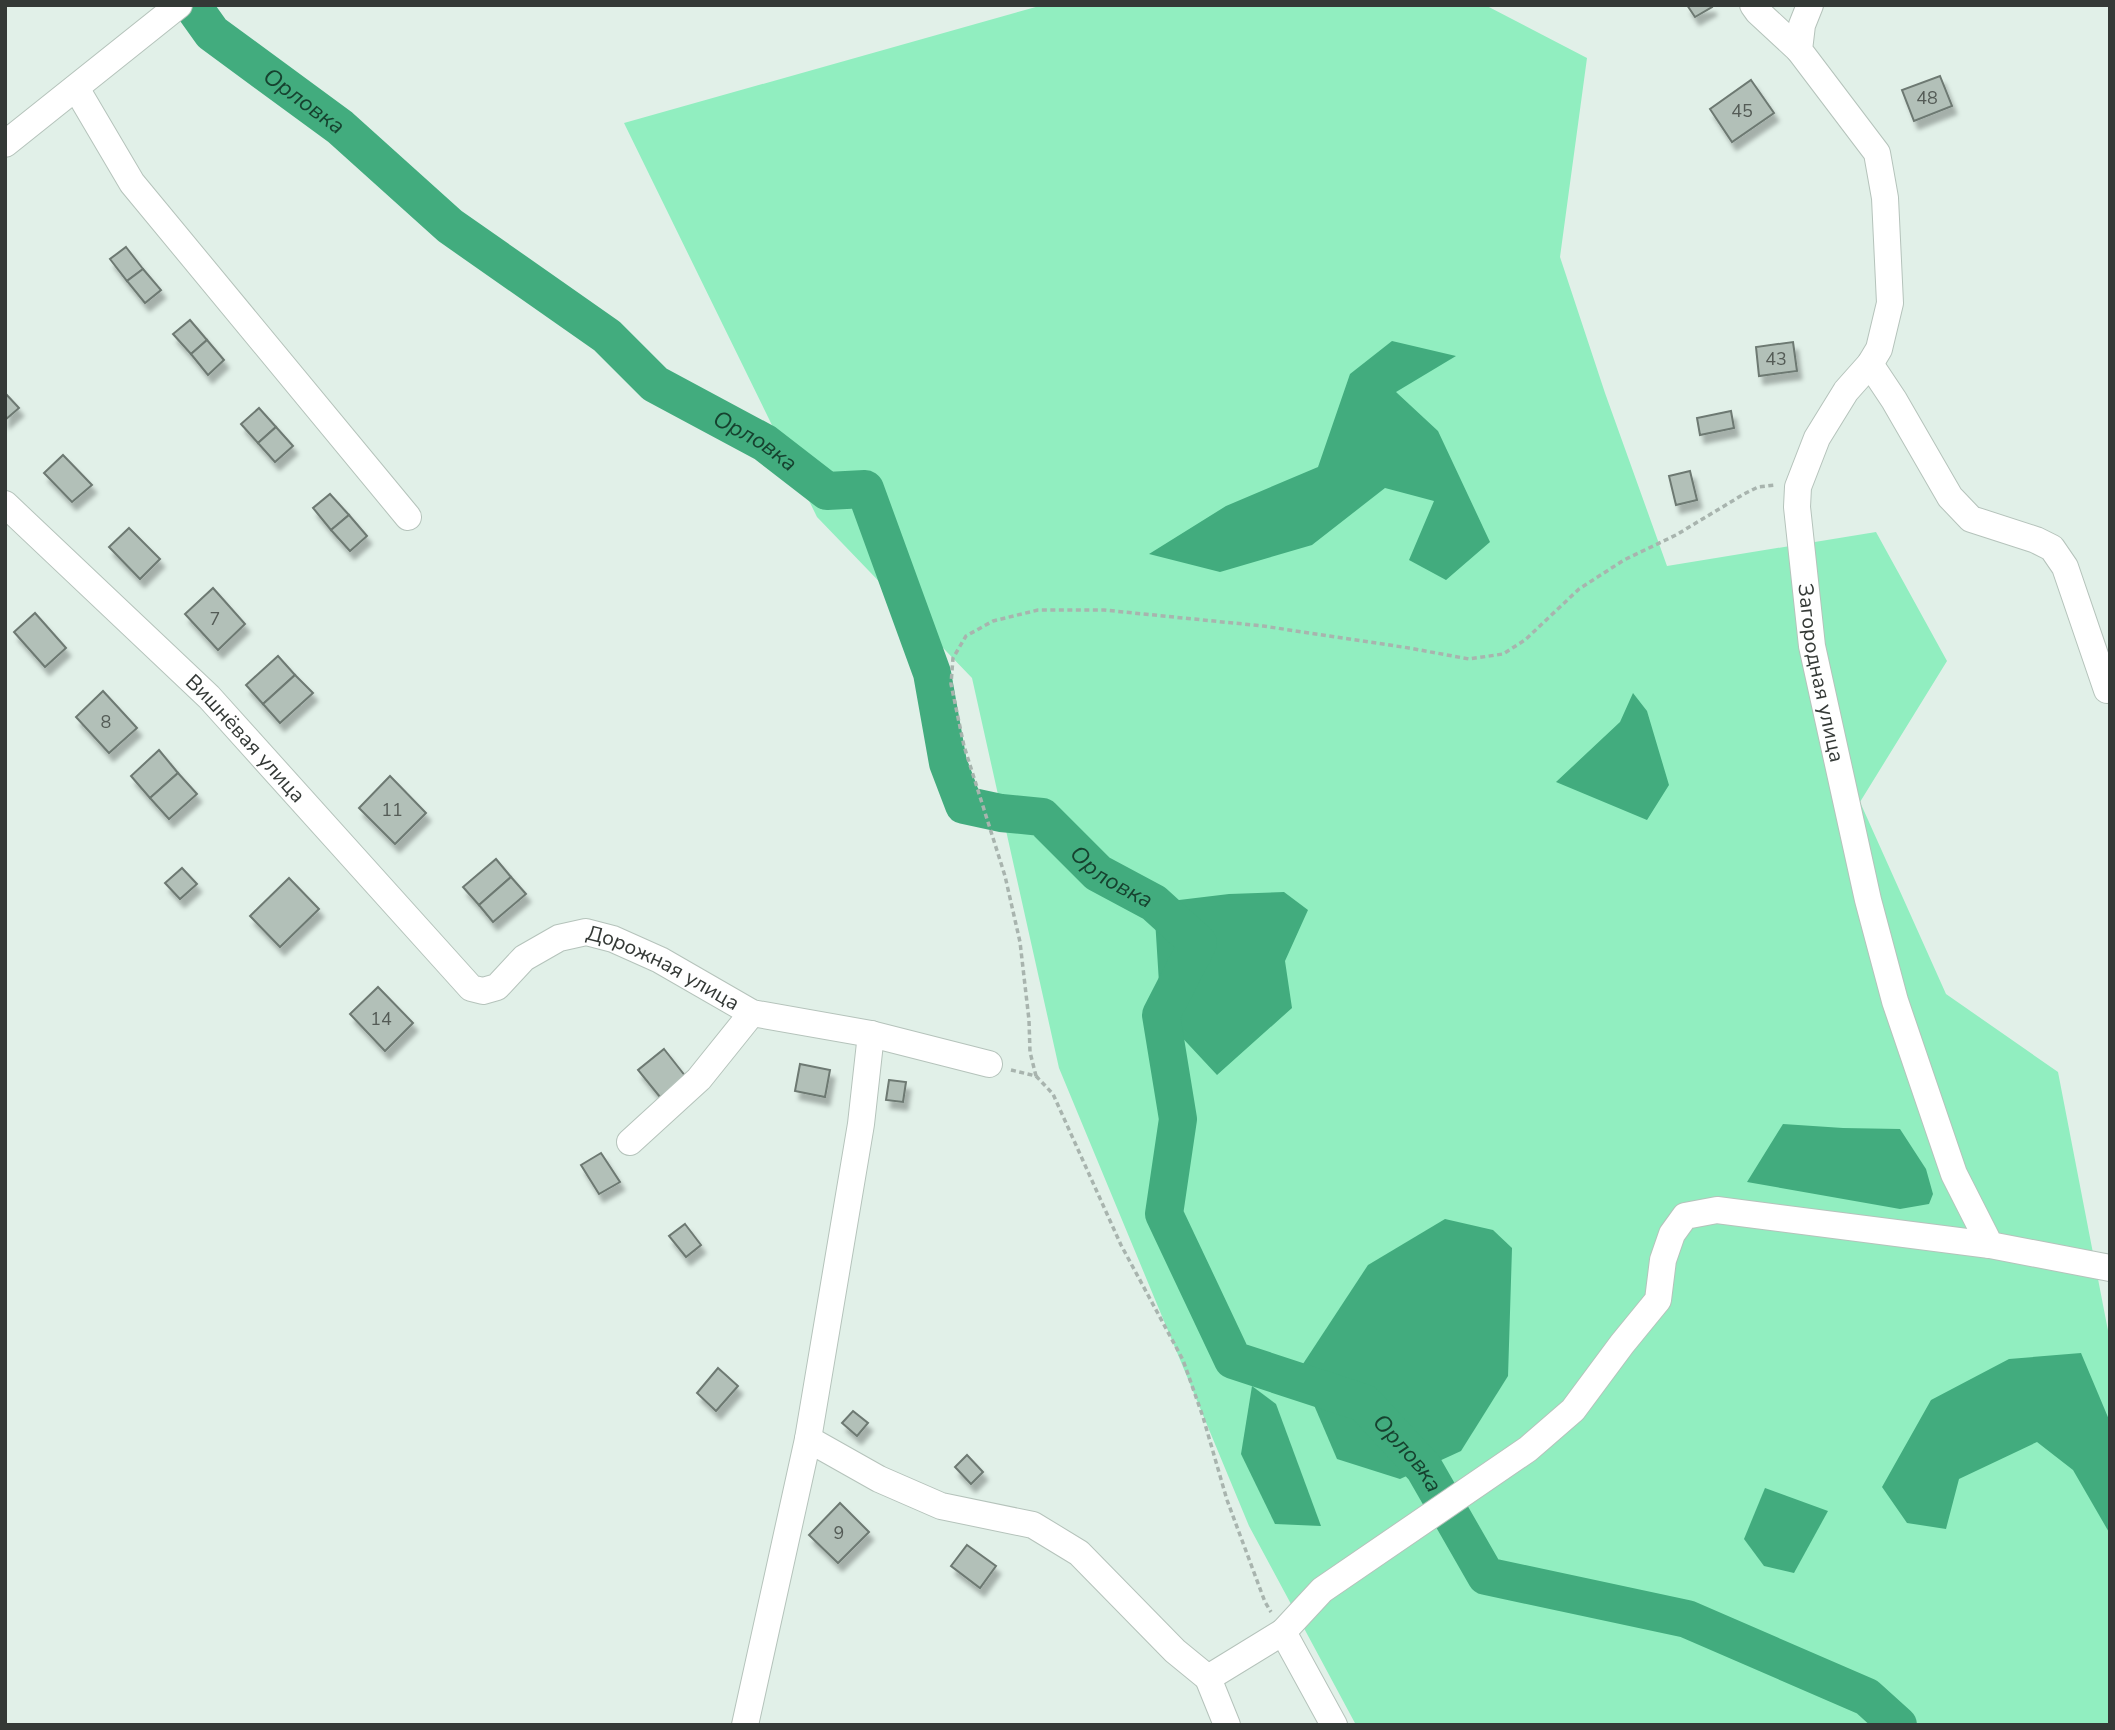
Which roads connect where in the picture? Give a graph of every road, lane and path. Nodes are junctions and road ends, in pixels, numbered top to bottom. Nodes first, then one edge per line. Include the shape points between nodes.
1 (1753, 5) edge
2 (1810, 5) edge
3 (170, 12) edge
4 (1798, 50) junction
5 (76, 88) junction
6 (5, 144) edge
7 (1870, 364) junction
8 (1798, 486) junction
9 (5, 504) edge
10 (408, 517) dead end
11 (2107, 690) dead end
12 (471, 988) joint
13 (752, 1013) junction
14 (871, 1034) junction
15 (989, 1064) joint
16 (1036, 1076) junction
17 (630, 1142) dead end
18 (1990, 1245) junction
19 (2110, 1268) edge
20 (808, 1439) junction
21 (1283, 1632) junction
22 (1208, 1678) junction
23 (745, 1725) edge
24 (1227, 1725) edge
25 (1335, 1725) edge

1 - 4 street, Загородная улица
2 - 4 street
3 - 5 street
4 - 7 street, Загородная улица via 1877,153 1885,198 1890,303 1879,349
5 - 6 street
5 - 10 street via 132,184
7 - 8 street, Загородная улица via 1846,391 1817,438
7 - 11 street via 1950,497 1971,519 2052,548 2065,567
8 - 16 path via 1758,487 1624,560 1579,589 1525,640 1503,654 1469,659 1264,626 1104,610 1038,610 993,621 966,636 953,658 951,684 1020,942
8 - 18 street, Загородная улица via 1812,646 1868,900 1895,1001 1954,1174
9 - 12 street, Вишнёвая улица via 209,697
12 - 13 street, Дорожная улица via 498,987 524,958 559,938 586,932 660,960
13 - 14 street, Дорожная улица
13 - 17 street via 699,1080
14 - 15 street, Дорожная улица
14 - 20 street via 861,1124
15 - 16 path
16 - 21 path via 1054,1094 1121,1245 1184,1360 1255,1577
18 - 19 street
18 - 21 street via 1717,1210 1685,1216 1672,1234 1663,1260 1658,1300 1573,1410 1528,1449 1322,1590
20 - 22 street via 879,1479 941,1506 1033,1525 1079,1553 1175,1651
20 - 23 street
21 - 22 street
21 - 25 street
22 - 24 street

